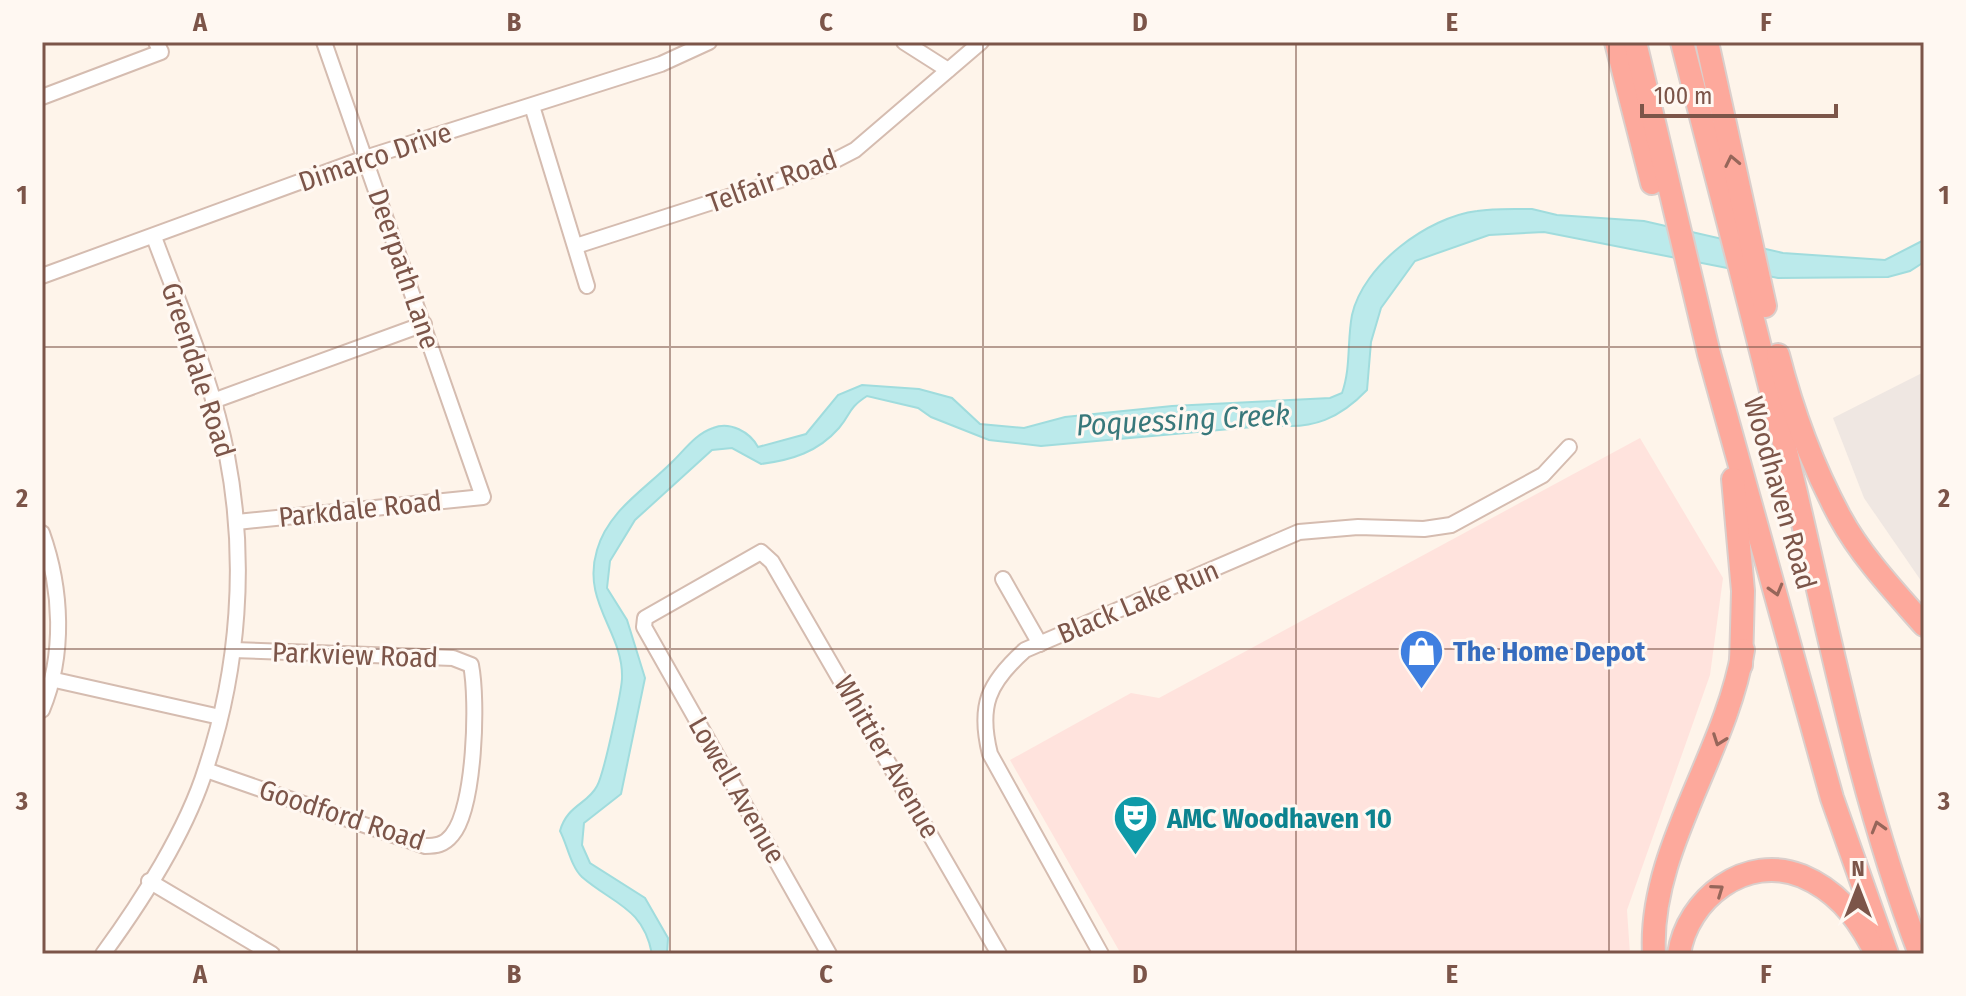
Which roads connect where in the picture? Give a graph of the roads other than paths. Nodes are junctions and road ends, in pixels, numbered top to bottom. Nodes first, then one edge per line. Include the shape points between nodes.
1 (156, 42) edge
2 (324, 42) edge
3 (709, 42) edge
4 (904, 42) edge
5 (981, 42) edge
6 (1616, 42) edge
7 (1635, 42) edge
8 (1682, 42) edge
9 (1707, 42) edge
10 (948, 70) junction
11 (42, 97) edge
12 (532, 106) junction
13 (365, 158) junction
14 (1669, 221) junction
15 (1740, 234) junction
16 (154, 237) junction
17 (576, 246) junction
18 (1681, 266) junction
19 (42, 276) edge
20 (1750, 277) junction
21 (587, 286) dead end
22 (424, 324) junction
23 (1760, 340) junction
24 (1709, 354) junction
25 (213, 401) junction
26 (1569, 447) dead end
27 (483, 497) joint
28 (237, 522) junction
29 (42, 533) edge
30 (772, 562) joint
31 (1003, 579) dead end
32 (1924, 627) edge
33 (1040, 644) junction
34 (233, 650) junction
35 (1741, 665) junction
36 (472, 671) joint
37 (55, 680) junction
38 (42, 710) edge
39 (220, 717) junction
40 (206, 770) junction
41 (149, 881) junction
42 (103, 954) edge
43 (272, 954) edge
44 (829, 954) edge
45 (999, 954) edge
46 (1101, 954) edge
47 (1654, 954) edge
48 (1679, 954) edge
49 (1876, 954) edge
50 (1887, 954) edge
51 (1920, 954) edge

1 - 11 street via 161,52
2 - 13 street, Deerpath Lane
3 - 12 street, Dimarco Drive via 661,64
4 - 10 street
5 - 10 street, Telfair Road
6 - 14 highway
7 - 14 highway, Woodhaven Road
8 - 15 highway, Woodhaven Road
15 -> 9 highway
10 - 17 street, Telfair Road via 855,150 824,166
12 - 13 street, Dimarco Drive
12 - 17 street
13 - 16 street, Dimarco Drive
13 - 22 street, Deerpath Lane
14 - 18 highway, Woodhaven Road
15 - 20 highway, Woodhaven Road
16 - 19 street, Dimarco Drive
16 - 25 street, Greendale Road
17 - 21 street
18 - 24 highway, Woodhaven Road
18 - 35 highway via 1733,478 1743,591
20 - 23 highway, Woodhaven Road
20 - 32 highway via 1808,448 1841,519
22 - 25 street
22 - 27 street, Deerpath Lane
23 - 32 highway via 1806,469 1830,517 1862,567
51 -> 23 highway, Woodhaven Road via 1861,764
24 - 35 highway via 1745,518 1749,586
24 -> 50 highway, Woodhaven Road via 1832,798
25 - 28 street, Greendale Road
26 - 33 street, Black Lake Run via 1543,475 1451,525 1299,532
27 - 28 street, Parkdale Road
28 - 34 street, Greendale Road
29 - 37 street via 57,589
30 - 44 street, Lowell Avenue via 766,553 753,554 645,618 644,627
30 - 45 street, Whittier Avenue
31 - 33 street
33 - 46 street, Black Lake Run via 1000,672 983,725 1006,788
34 - 36 street, Parkview Road via 453,658 471,665
34 - 39 street, Greendale Road
35 -> 47 highway via 1713,754 1658,891
36 - 40 street, Goodford Road via 473,748 463,811 453,835 439,846 425,846
37 - 38 street
37 - 39 street
39 - 40 street, Greendale Road
40 - 41 street, Greendale Road
41 - 42 street, Greendale Road
41 - 43 street
48 -> 49 highway via 1690,919 1712,892 1733,879 1775,871 1803,876 1832,893 1850,911

